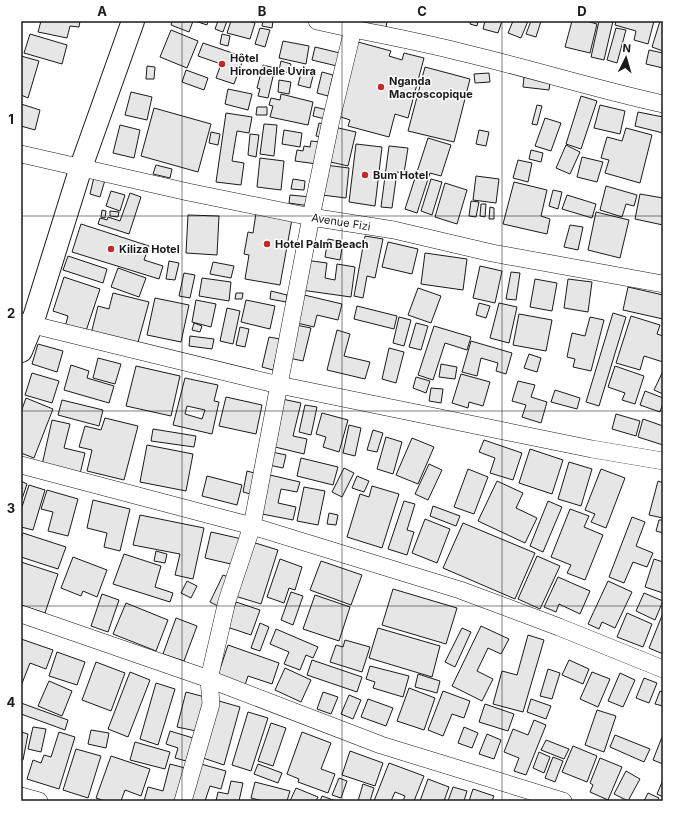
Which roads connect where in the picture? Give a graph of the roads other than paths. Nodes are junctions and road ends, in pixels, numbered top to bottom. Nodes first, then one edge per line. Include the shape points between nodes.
1 (133, 21) edge
2 (317, 21) edge
3 (354, 30) junction
4 (663, 104) edge
5 (21, 154) edge
6 (81, 168) junction
7 (311, 217) junction
8 (663, 284) edge
9 (26, 323) edge
10 (21, 351) edge
11 (279, 385) junction
12 (663, 461) edge
13 (21, 465) edge
14 (252, 526) junction
15 (21, 614) edge
16 (663, 669) edge
17 (209, 679) junction
18 (21, 796) edge
19 (39, 801) edge
20 (183, 801) edge
21 (563, 801) edge

1 - 6 highway
2 - 3 street
3 - 4 street via 458,51 616,94
3 - 7 street via 331,120
5 - 6 street, Avenue Fizi
6 - 7 street, Avenue Fizi
6 - 9 highway
7 - 8 street, Avenue Fizi via 394,230 492,254
7 - 11 street
9 - 10 highway
9 - 11 street
11 - 12 street via 592,449
11 - 14 street
13 - 14 street
14 - 16 street via 460,590
14 - 17 street via 228,601
15 - 17 street
17 - 20 street via 211,704
17 - 21 street via 381,745
18 - 19 street

